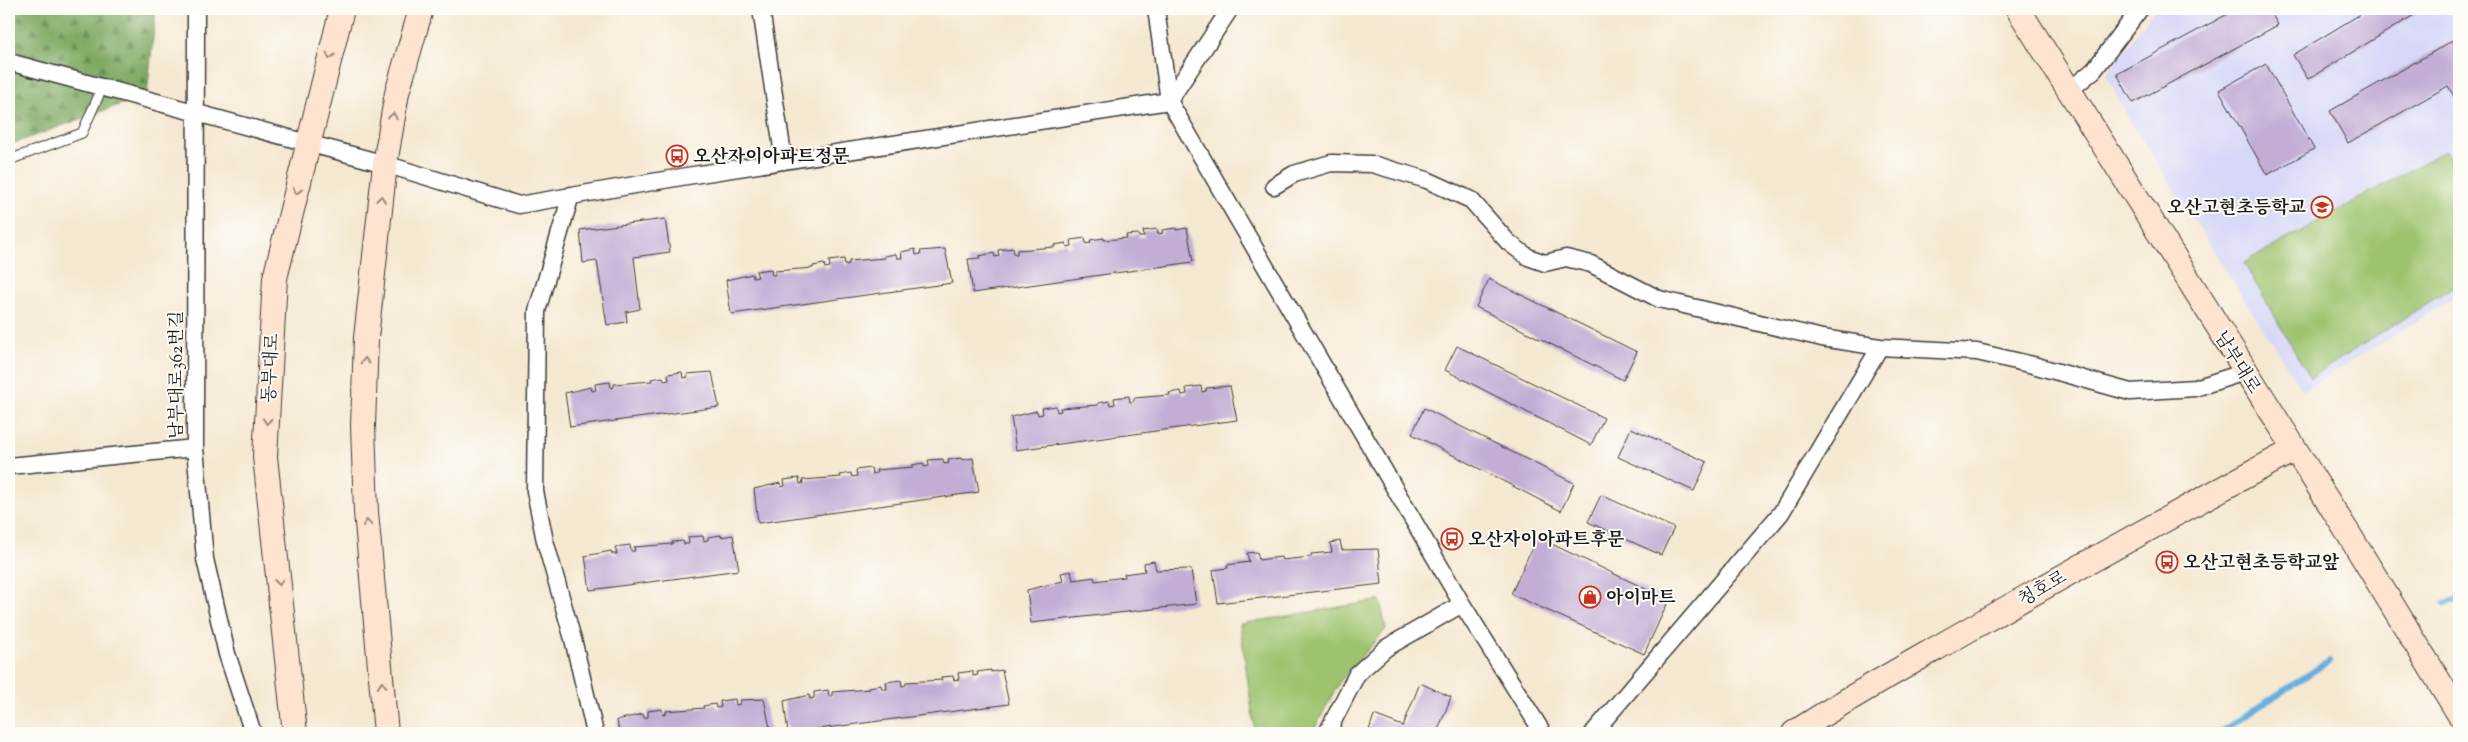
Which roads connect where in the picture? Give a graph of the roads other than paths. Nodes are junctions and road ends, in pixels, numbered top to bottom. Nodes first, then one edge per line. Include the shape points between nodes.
1 (196, 9) edge
2 (342, 9) edge
3 (421, 9) edge
4 (761, 9) edge
5 (1156, 9) edge
6 (1230, 9) edge
7 (2018, 9) edge
8 (2140, 9) edge
9 (9, 62) edge
10 (103, 86) junction
11 (2070, 90) junction
12 (1169, 102) junction
13 (196, 114) junction
14 (309, 144) junction
15 (9, 160) edge
16 (784, 161) junction
17 (385, 164) junction
18 (1274, 186) dead end
19 (571, 195) junction
20 (1880, 347) junction
21 (2245, 372) junction
22 (195, 448) junction
23 (2294, 450) junction
24 (9, 466) edge
25 (1462, 604) junction
26 (2459, 714) edge
27 (253, 733) edge
28 (294, 733) edge
29 (386, 733) edge
30 (595, 733) edge
31 (1327, 733) edge
32 (1543, 733) edge
33 (1593, 733) edge
34 (1794, 733) edge

1 - 13 street, 남부대로362번길
2 -> 14 main road, 동부대로
17 -> 3 main road via 397,93
4 - 16 street
5 - 12 street
6 - 12 street
7 - 11 main road, 남부대로
8 - 11 street via 2094,70
9 - 10 street
10 - 13 street
10 - 15 lane via 82,133
11 - 21 main road, 남부대로
12 - 16 street
12 - 25 street
13 - 14 street
13 - 22 street, 남부대로362번길
14 - 17 street
14 -> 28 main road, 동부대로 via 275,278 265,457
16 - 19 street
17 - 19 street via 519,205
29 -> 17 main road via 366,512 363,426 366,338
18 - 20 street via 1294,174 1331,163 1372,164 1427,180 1472,200 1508,242 1528,257 1545,263 1566,258 1591,264 1659,299 1822,338
19 - 30 street via 537,311 535,491
20 - 21 street via 1977,352 2130,392 2195,388
20 - 33 street via 1781,513
21 - 23 main road, 남부대로
22 - 24 street
22 - 27 street, 남부대로362번길 via 205,559 227,654
23 - 26 main road, 남부대로
23 - 34 main road, 청호로 via 2036,591
25 - 31 street via 1386,648 1357,674
25 - 32 street

